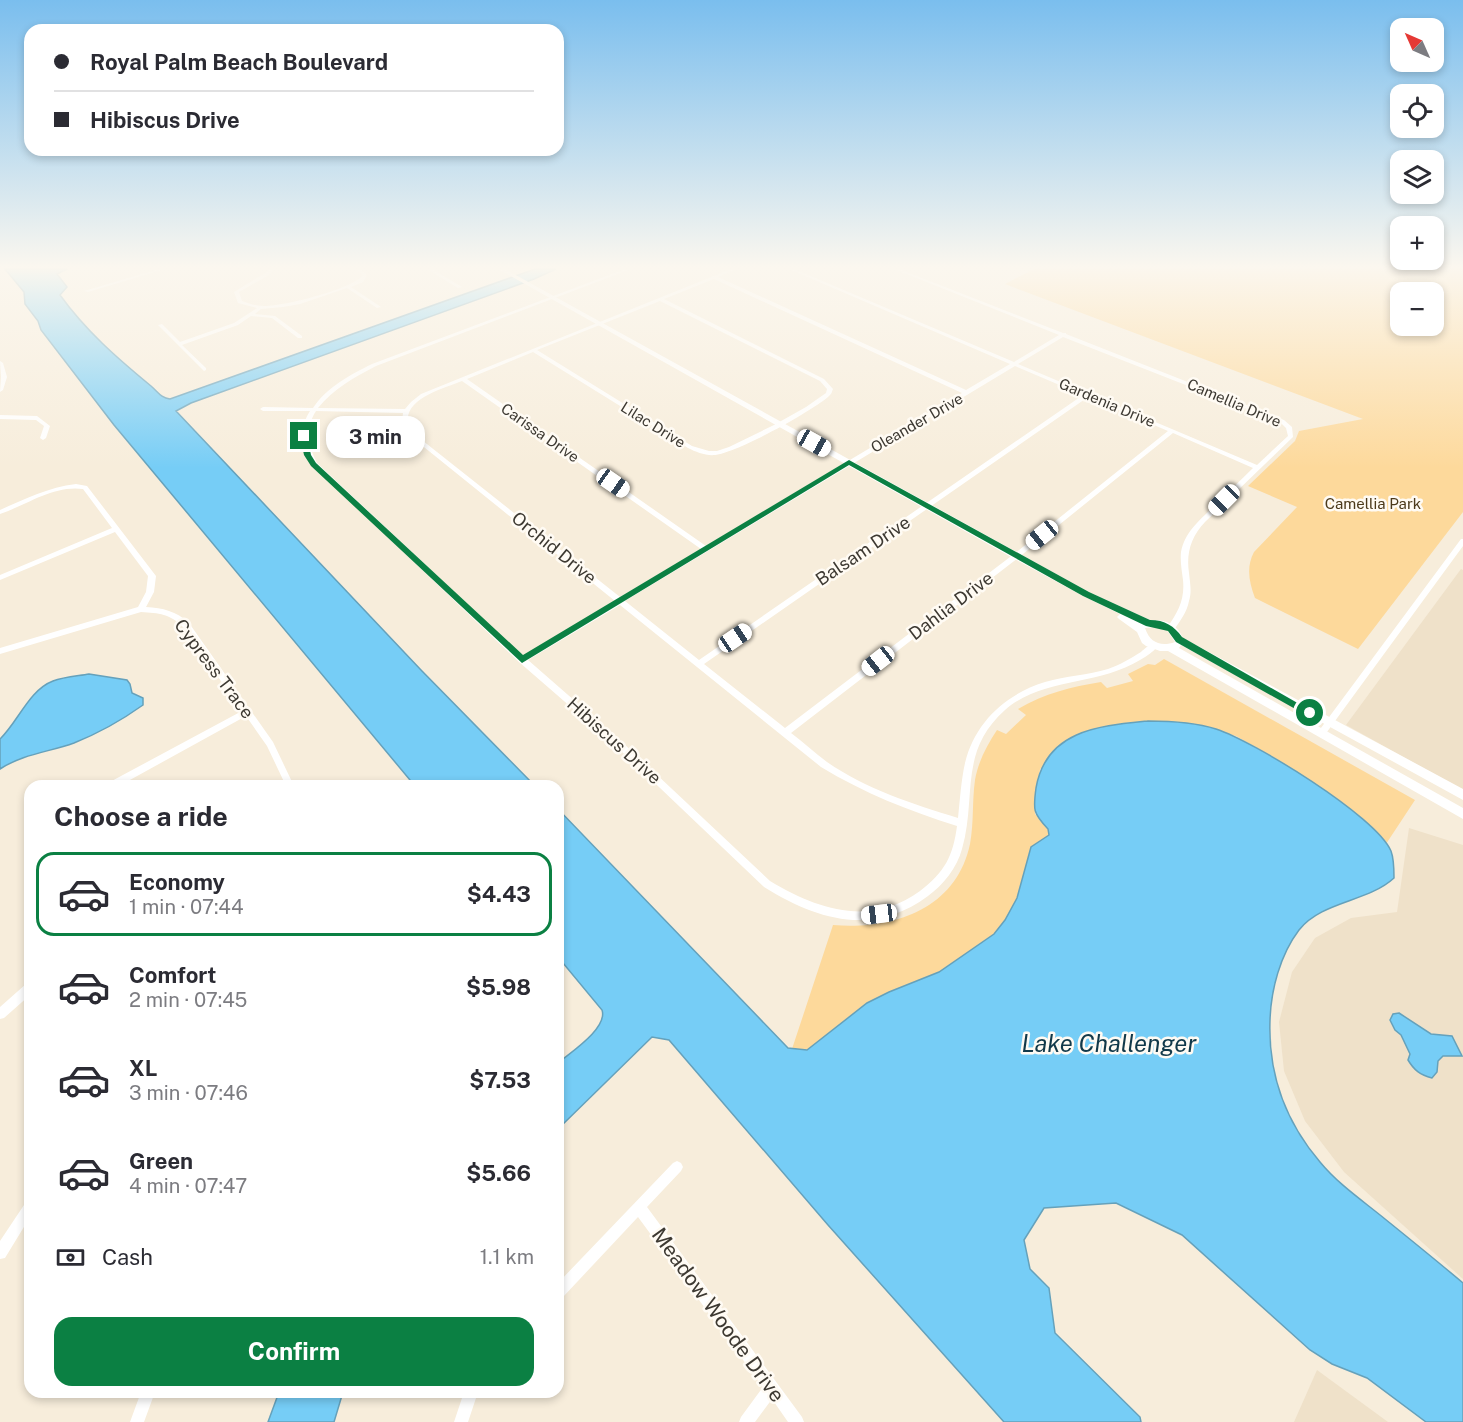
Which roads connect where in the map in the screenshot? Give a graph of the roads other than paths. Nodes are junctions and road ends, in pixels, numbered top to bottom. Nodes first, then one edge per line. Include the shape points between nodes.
1 (170, 335) edge
2 (205, 335) edge
3 (455, 335) edge
4 (571, 335) edge
5 (621, 335) edge
6 (732, 335) edge
7 (842, 335) edge
8 (947, 335) edge
9 (1062, 335) edge
10 (1067, 335) edge
11 (179, 344) junction
12 (533, 350) junction
13 (0, 363) edge
14 (1015, 364) junction
15 (204, 369) dead end
16 (463, 379) junction
17 (0, 390) edge
18 (968, 393) junction
19 (1087, 395) junction
20 (263, 410) dead end
21 (313, 411) junction
22 (405, 411) junction
23 (0, 417) edge
24 (779, 423) junction
25 (1172, 431) junction
26 (43, 438) dead end
27 (849, 462) junction
28 (1257, 467) junction
29 (928, 506) junction
30 (0, 512) edge
31 (115, 529) junction
32 (1463, 541) edge
33 (706, 549) junction
34 (1016, 556) junction
35 (0, 578) edge
36 (621, 601) junction
37 (141, 609) junction
38 (1167, 626) junction
39 (1145, 627) junction
40 (1150, 644) junction
41 (1175, 644) junction
42 (0, 651) edge
43 (522, 660) junction
44 (698, 664) junction
45 (248, 712) junction
46 (1328, 723) junction
47 (785, 733) junction
48 (1321, 734) junction
49 (122, 780) edge
50 (287, 780) edge
51 (1463, 795) edge
52 (1463, 814) edge
53 (961, 823) junction
54 (24, 993) edge
55 (0, 1014) edge
56 (678, 1167) dead end
57 (639, 1207) junction
58 (24, 1215) edge
59 (0, 1253) edge
60 (564, 1286) edge
61 (772, 1387) junction
62 (146, 1398) edge
63 (469, 1398) edge
64 (137, 1422) edge
65 (461, 1422) edge
66 (746, 1422) edge
67 (797, 1422) edge

1 - 11 street
2 - 11 street
3 - 21 street, Hibiscus Drive via 365,370 329,393
4 - 12 street
5 - 24 street
6 - 24 street, Lilac Drive via 828,385 828,394 821,400
7 - 18 street
8 - 14 street, Gardenia Drive
9 - 14 street, Oleander Drive
10 - 28 street, Camellia Drive via 1286,424 1291,436
11 - 15 street
12 - 16 street
12 - 24 street, Lilac Drive via 701,452 723,452
13 - 17 street via 4,377
14 - 18 street, Oleander Drive
14 - 19 street, Gardenia Drive
16 - 22 street via 423,395
16 - 33 street, Carissa Drive
18 - 27 street, Oleander Drive
19 - 25 street, Gardenia Drive
19 - 29 street, Balsam Drive
20 - 21 street
21 - 22 street
21 - 43 street, Hibiscus Drive via 304,436 314,464
22 - 36 street, Orchid Drive via 404,424 411,434
23 - 26 street via 37,418 47,426
24 - 27 street
25 - 28 street, Gardenia Drive
25 - 34 street, Dahlia Drive
27 - 29 street
27 - 33 street, Oleander Drive
28 - 38 street, Camellia Drive via 1188,540 1184,563 1188,593 1182,611
29 - 34 street
29 - 44 street, Balsam Drive
30 - 31 street via 61,488 81,486 88,489
31 - 35 street
31 - 37 street via 152,576 150,592
32 - 46 street
33 - 36 street, Oleander Drive
34 - 39 street
34 - 47 street, Dahlia Drive
36 - 43 street, Oleander Drive
36 - 44 street, Orchid Drive
37 - 42 street, Cypress Trace
37 - 45 street, Cypress Trace via 164,611 180,619
38 - 39 street
38 - 41 street
39 - 40 street
40 - 41 street
40 - 53 street, Hibiscus Drive via 1137,657 1109,672 1050,682 1037,688 1018,697 991,719 973,749
41 - 46 street
41 - 48 street
43 - 53 street, Hibiscus Drive via 620,745 767,884 810,909 861,917 899,909 914,901 939,881 952,864
44 - 47 street, Orchid Drive
45 - 49 street
45 - 50 street, Cypress Trace via 270,744
46 - 48 street
46 - 51 street
47 - 53 street, Orchid Drive via 848,780 915,809
48 - 52 street
54 - 55 street
56 - 57 street
57 - 60 street
57 - 61 street, Meadow Woode Drive
58 - 59 street
61 - 66 street
61 - 67 street, Meadow Woode Drive
62 - 64 street
63 - 65 street

